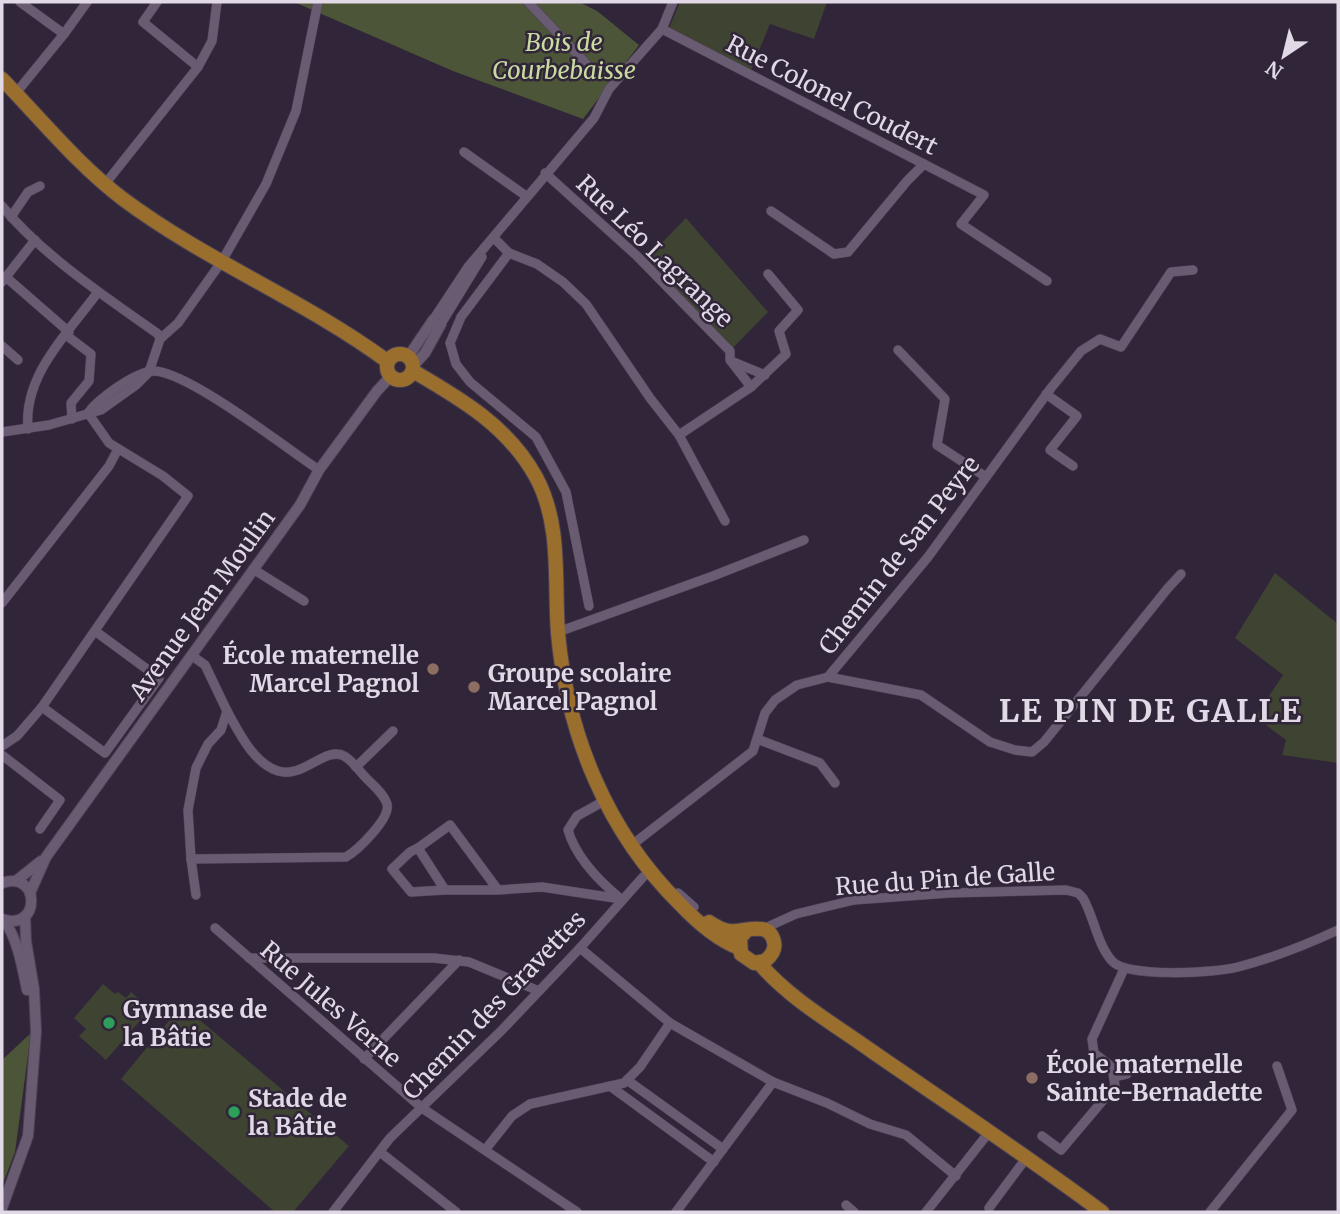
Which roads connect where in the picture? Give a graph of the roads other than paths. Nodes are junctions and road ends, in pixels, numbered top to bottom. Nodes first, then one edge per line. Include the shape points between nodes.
1 (20, 2) edge
2 (87, 2) edge
3 (157, 2) edge
4 (217, 2) edge
5 (318, 2) edge
6 (528, 2) edge
7 (673, 2) edge
8 (662, 29) junction
9 (64, 34) junction
10 (198, 68) junction
11 (597, 75) dead end
12 (2, 79) edge
13 (16, 93) junction
14 (464, 152) dead end
15 (924, 164) junction
16 (545, 173) junction
17 (105, 184) junction
18 (40, 186) dead end
19 (526, 196) junction
20 (2, 206) edge
21 (771, 211) dead end
22 (11, 218) junction
23 (494, 238) junction
24 (36, 240) junction
25 (509, 253) junction
26 (222, 261) junction
27 (1193, 270) dead end
28 (768, 274) dead end
29 (4, 280) edge
30 (1047, 281) dead end
31 (99, 292) junction
32 (437, 322) joint
33 (67, 334) junction
34 (160, 339) junction
35 (2, 346) edge
36 (898, 350) dead end
37 (18, 360) dead end
38 (730, 360) junction
39 (387, 361) junction
40 (411, 365) junction
41 (149, 372) junction
42 (765, 375) junction
43 (390, 377) junction
44 (751, 387) junction
45 (1046, 394) junction
46 (88, 413) junction
47 (72, 419) junction
48 (28, 429) junction
49 (2, 432) edge
50 (679, 435) junction
51 (118, 449) junction
52 (1073, 466) dead end
53 (319, 470) junction
54 (986, 477) junction
55 (725, 521) dead end
56 (804, 540) dead end
57 (253, 569) junction
58 (1181, 574) dead end
59 (304, 601) dead end
60 (2, 603) edge
61 (589, 606) dead end
62 (94, 631) junction
63 (558, 632) junction
64 (191, 655) junction
65 (828, 677) junction
66 (42, 707) junction
67 (226, 711) junction
68 (393, 730) dead end
69 (757, 739) junction
70 (2, 746) edge
71 (584, 753) junction
72 (2, 755) edge
73 (356, 767) junction
74 (835, 783) dead end
75 (606, 800) junction
76 (40, 829) dead end
77 (637, 841) junction
78 (418, 848) junction
79 (46, 857) junction
80 (191, 859) junction
81 (649, 872) junction
82 (6, 881) edge
83 (445, 890) junction
84 (498, 890) junction
85 (30, 893) junction
86 (196, 895) dead end
87 (621, 899) junction
88 (694, 907) junction
89 (796, 914) junction
90 (25, 916) junction
91 (3, 920) edge
92 (215, 928) dead end
93 (763, 929) junction
94 (747, 930) junction
95 (1338, 930) edge
96 (773, 947) junction
97 (580, 948) junction
98 (739, 948) junction
99 (249, 958) junction
100 (459, 960) junction
101 (760, 963) junction
102 (1124, 969) junction
103 (539, 991) junction
104 (670, 1023) junction
105 (36, 1024) junction
106 (364, 1059) junction
107 (1277, 1066) dead end
108 (1127, 1074) dead end
109 (1114, 1077) junction
110 (627, 1080) junction
111 (773, 1082) junction
112 (610, 1086) junction
113 (422, 1108) junction
114 (990, 1130) junction
115 (1041, 1136) dead end
116 (723, 1149) junction
117 (485, 1150) junction
118 (380, 1152) junction
119 (1027, 1157) junction
120 (713, 1162) junction
121 (956, 1176) junction
122 (846, 1205) dead end
123 (2, 1208) edge
124 (989, 1208) dead end
125 (332, 1212) edge
126 (456, 1212) edge
127 (577, 1212) edge
128 (676, 1212) edge
129 (854, 1212) edge
130 (926, 1212) edge
131 (1102, 1212) edge
132 (1210, 1212) edge

1 - 9 street
2 - 9 street
3 - 10 street via 143,22
4 - 10 street via 212,41
5 - 26 street via 296,111 266,184
6 - 11 street
7 - 8 street
8 - 15 street, Rue Colonel Coudert
8 - 16 street
9 - 13 street
10 - 17 street
12 - 13 main road
13 - 17 main road
14 - 19 street
15 - 21 street via 848,252 834,254
15 - 30 street, Rue Colonel Coudert via 984,195 961,223
16 - 19 street
16 - 38 street, Rue Léo Lagrange via 637,256 730,351
17 - 26 main road via 148,217
18 - 22 street via 28,192
19 - 23 street
20 - 22 street
22 - 24 street
23 - 25 street
23 - 32 street
24 - 29 street
24 - 31 street
25 - 50 street via 537,264 586,304
25 - 61 street via 461,317 450,343 456,364 470,382 536,437 566,492
26 - 34 street via 178,323
26 - 39 main road
27 - 45 street, Chemin de San Peyre via 1171,271 1121,347 1100,340 1081,351
28 - 42 street via 798,310 779,331 786,354
29 - 33 street
31 - 33 street
31 - 34 street
32 - 40 street via 425,353
33 - 47 street via 91,354 89,381 71,403
33 - 48 street via 30,393
34 - 41 street
35 - 37 street
36 - 54 street via 945,399 937,445
38 - 42 street, Rue Léo Lagrange
38 - 44 street, Rue Léo Lagrange
39 - 40 main road via 397,354
39 - 43 main road
40 - 43 main road via 403,380
40 - 63 main road via 484,415 504,433 536,476 552,522
41 - 46 street via 134,377
41 - 53 street via 164,373 196,387
42 - 44 street
43 - 53 street, Avenue Jean Moulin
44 - 50 street
45 - 52 street via 1077,416 1050,450
45 - 54 street, Chemin de San Peyre
46 - 47 street
46 - 51 street
47 - 48 street
48 - 49 street
50 - 55 street
51 - 60 street
51 - 62 street via 187,496
53 - 57 street, Avenue Jean Moulin via 300,505
54 - 65 street, Chemin de San Peyre via 928,557
56 - 63 street
57 - 59 street
57 - 64 street, Avenue Jean Moulin
58 - 65 street via 1032,752 990,742 920,695
62 - 66 street
62 - 66 street via 159,678 105,753
63 - 71 main road via 564,684
64 - 67 street via 205,665
64 - 79 street, Avenue Jean Moulin
65 - 69 street, Chemin de San Peyre via 797,685 775,700 765,713
66 - 70 street
67 - 73 street via 255,754 280,772 298,771 331,754 343,755
67 - 80 street via 221,730 208,744 197,768 188,810
68 - 73 street
69 - 74 street via 820,763
69 - 77 street, Chemin de San Peyre via 753,751
71 - 75 main road
71 - 77 main road
72 - 76 street via 60,800
73 - 80 street via 388,806 386,816 355,852 346,857
75 - 81 main road
75 - 87 street via 578,816 568,830 571,844 587,865
77 - 88 main road
78 - 83 street
78 - 83 street via 392,869 411,892
78 - 84 street via 450,825
79 - 82 street, Avenue Jean Moulin
79 - 85 street, Avenue Jean Moulin
80 - 86 street
81 - 87 street, Chemin des Gravettes
81 - 88 street
81 - 98 main road via 714,934
82 - 85 street via 25,886
83 - 84 street
84 - 87 street via 542,887
85 - 90 street, Avenue Jean Moulin via 32,905
87 - 97 street, Chemin des Gravettes
88 - 94 main road via 719,929
89 - 93 street, Rue du Pin de Galle
89 - 96 street via 776,931
89 - 102 street, Rue du Pin de Galle via 854,900 1072,891 1087,904 1112,961
90 - 91 street via 15,922
90 - 105 street
91 - 105 street via 18,950
92 - 99 street, Rue Jules Verne
93 - 94 main road
93 - 96 main road
94 - 98 main road
95 - 102 street via 1235,968
96 - 101 main road
96 - 114 main road via 784,978 802,994 956,1100
97 - 103 street, Chemin des Gravettes
97 - 104 street
98 - 101 main road via 749,961
99 - 100 street
99 - 106 street, Rue Jules Verne
100 - 103 street
100 - 106 street
101 - 114 main road via 785,990
102 - 109 street via 1092,1039 1094,1053 1112,1067
103 - 113 street, Chemin des Gravettes
104 - 110 street
104 - 111 street
105 - 123 street via 28,1136
106 - 113 street, Rue Jules Verne
107 - 132 street via 1292,1110
108 - 109 street
109 - 115 street via 1115,1086 1061,1150
110 - 112 street
110 - 116 street
111 - 116 street
111 - 121 street via 906,1135
112 - 117 street via 530,1104 513,1116
112 - 120 street
113 - 117 street, Rue Jules Verne
113 - 118 street, Chemin des Gravettes
114 - 119 main road
114 - 121 street
116 - 120 street
117 - 127 street, Rue Jules Verne
118 - 125 street, Chemin des Gravettes
118 - 126 street
119 - 124 street
119 - 131 main road
120 - 128 street
121 - 130 street
122 - 129 street

